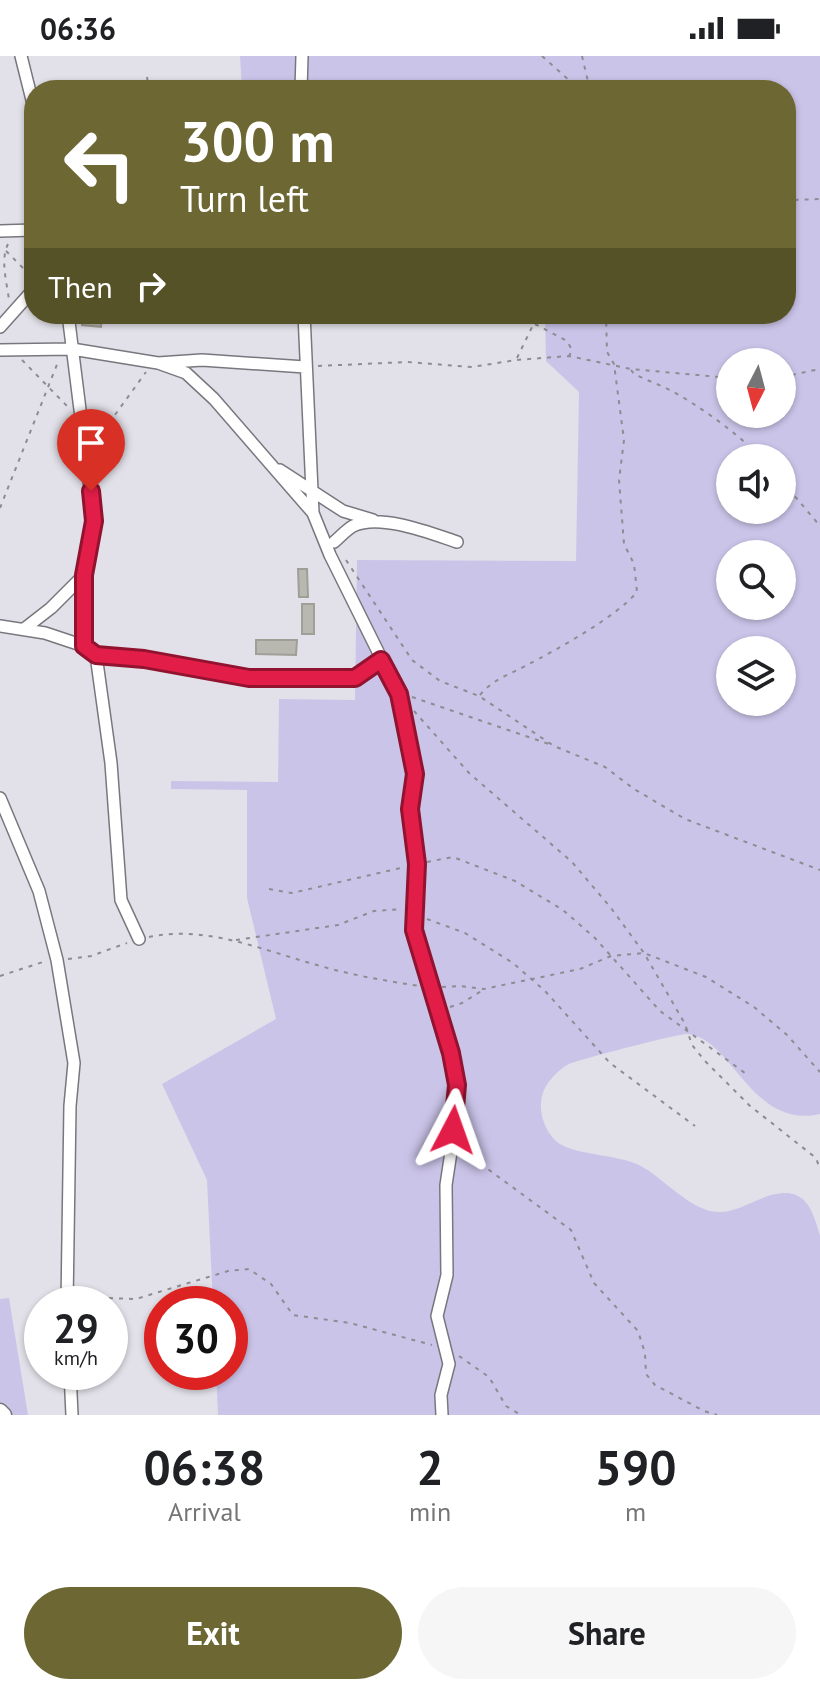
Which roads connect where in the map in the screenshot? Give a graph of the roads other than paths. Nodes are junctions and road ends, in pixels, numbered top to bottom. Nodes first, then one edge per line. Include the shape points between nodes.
1 (21, 56) edge
2 (302, 56) edge
3 (27, 80) edge
4 (301, 80) edge
5 (24, 300) edge
6 (68, 324) edge
7 (304, 324) edge
8 (0, 327) edge
9 (0, 350) edge
10 (68, 350) junction
11 (160, 364) junction
12 (305, 367) junction
13 (273, 467) junction
14 (313, 492) junction
15 (313, 513) junction
16 (377, 522) junction
17 (334, 542) road end
18 (457, 542) dead end
19 (84, 575) junction
20 (0, 626) edge
21 (24, 629) junction
22 (84, 646) junction
23 (96, 655) junction
24 (381, 660) junction
25 (0, 798) edge
26 (139, 939) road end
27 (67, 1286) edge
28 (71, 1390) edge
29 (0, 1411) edge
30 (4, 1415) edge
31 (72, 1415) edge
32 (442, 1415) edge

1 - 3 street
2 - 4 street
5 - 8 street
6 - 10 street
7 - 12 street
9 - 10 street
10 - 11 street
10 - 19 street via 94,521
11 - 12 street via 202,360
11 - 13 street via 186,373
12 - 14 street
13 - 14 street
13 - 15 street
14 - 15 street
14 - 16 street via 343,511
15 - 24 street
16 - 17 street via 350,527
16 - 18 street
19 - 21 street
19 - 22 street
20 - 21 street
21 - 22 street
22 - 23 street
23 - 24 street via 249,678 355,678
23 - 26 street via 121,900
24 - 32 street via 399,694 415,774 410,809 417,864 414,930 457,1085 446,1185 447,1275 437,1316 449,1364
25 - 27 street via 39,891 74,1063
28 - 31 street
29 - 30 street

